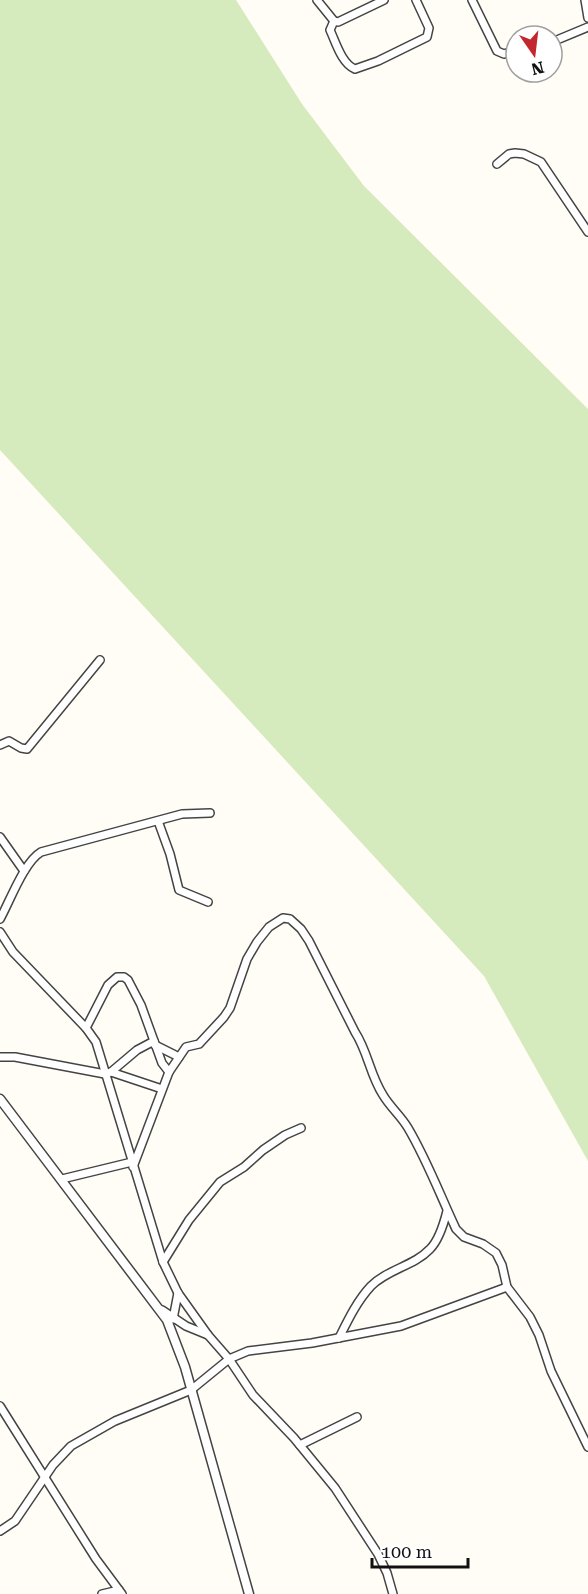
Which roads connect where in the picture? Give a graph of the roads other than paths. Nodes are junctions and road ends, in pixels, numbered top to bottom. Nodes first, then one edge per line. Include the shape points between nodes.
1 (317, 0) edge
2 (384, 0) edge
3 (416, 0) edge
4 (472, 0) edge
5 (585, 0) edge
6 (588, 18) edge
7 (334, 21) junction
8 (588, 27) edge
9 (564, 37) edge
10 (504, 54) edge
11 (497, 164) dead end
12 (588, 232) edge
13 (100, 660) dead end
14 (0, 745) edge
15 (210, 813) dead end
16 (158, 820) junction
17 (0, 837) edge
18 (24, 871) junction
19 (208, 902) dead end
20 (0, 919) edge
21 (0, 932) edge
22 (86, 1028) junction
23 (154, 1043) junction
24 (0, 1057) edge
25 (179, 1057) junction
26 (169, 1072) junction
27 (108, 1073) junction
28 (162, 1089) junction
29 (0, 1099) edge
30 (301, 1128) dead end
31 (133, 1165) junction
32 (62, 1179) junction
33 (447, 1210) junction
34 (163, 1262) junction
35 (507, 1287) junction
36 (178, 1293) junction
37 (157, 1306) junction
38 (173, 1319) junction
39 (208, 1335) junction
40 (339, 1338) junction
41 (229, 1359) junction
42 (190, 1390) junction
43 (0, 1406) edge
44 (357, 1417) dead end
45 (300, 1445) junction
46 (588, 1447) edge
47 (44, 1477) junction
48 (0, 1531) edge
49 (121, 1592) edge
50 (102, 1594) edge
51 (249, 1594) edge
52 (393, 1594) edge

1 - 7 street
2 - 7 street via 340,22
3 - 7 street via 429,28 427,37 355,69 337,46 330,30
4 - 10 street via 497,51
5 - 6 street
8 - 9 street
11 - 12 street via 515,153 541,162
13 - 14 street via 27,749 9,741
15 - 16 street
16 - 18 street via 41,852
16 - 19 street via 179,890
17 - 18 street
18 - 20 street
21 - 22 street via 13,952
22 - 23 street via 108,985 117,977 124,977 141,1005
22 - 27 street
23 - 25 street
23 - 26 street
23 - 27 street via 137,1050
24 - 27 street
25 - 26 street
25 - 33 street via 189,1045 202,1042 224,1017 257,942 275,922 290,919 309,941 362,1043 382,1095 407,1126
26 - 28 street
27 - 28 street
27 - 31 street
28 - 31 street
29 - 32 street
30 - 34 street via 285,1135 220,1182 189,1220
31 - 32 street
31 - 34 street
32 - 37 street
33 - 35 street via 464,1237 496,1253
33 - 40 street via 432,1248 371,1286 353,1309
34 - 36 street
35 - 40 street via 401,1326
35 - 46 street via 530,1317
36 - 38 street
36 - 39 street
37 - 38 street
37 - 42 street via 176,1341
38 - 39 street
39 - 41 street
40 - 41 street via 248,1351
41 - 42 street
41 - 45 street via 253,1395
42 - 47 street via 84,1437
42 - 51 street
43 - 47 street
44 - 45 street
45 - 52 street via 335,1488 378,1554
47 - 48 street via 15,1521
47 - 49 street
49 - 50 street

